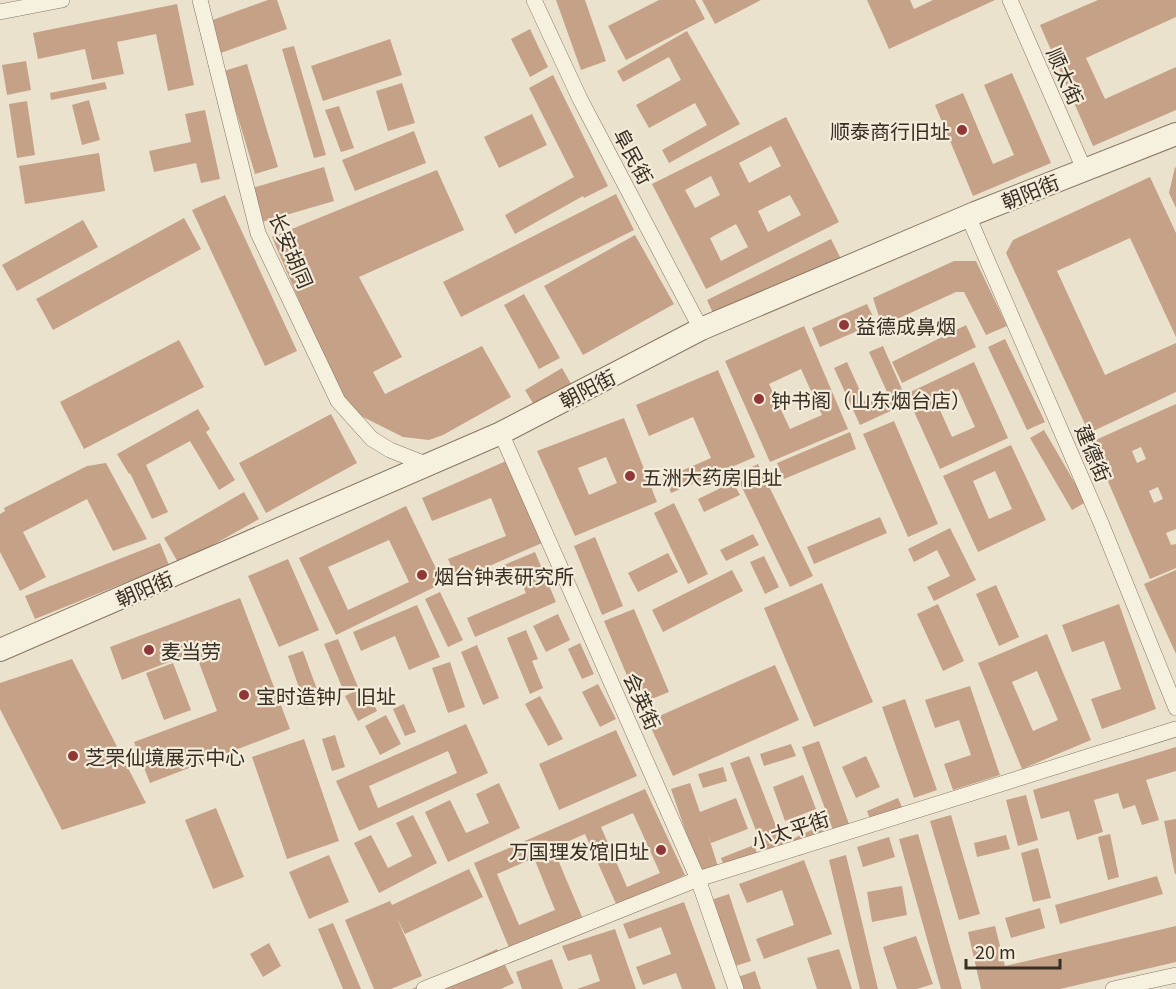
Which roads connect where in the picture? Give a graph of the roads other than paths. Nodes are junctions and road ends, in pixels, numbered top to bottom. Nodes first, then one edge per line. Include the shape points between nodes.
1 (62, 0) edge
2 (200, 0) edge
3 (534, 0) edge
4 (1010, 0) edge
5 (0, 12) edge
6 (1176, 134) edge
7 (1084, 170) junction
8 (968, 216) junction
9 (701, 329) junction
10 (501, 433) junction
11 (428, 465) junction
12 (0, 650) edge
13 (1176, 708) edge
14 (1176, 729) edge
15 (698, 879) junction
16 (1176, 975) edge
17 (424, 989) edge
18 (736, 989) edge
19 (1113, 989) edge

1 - 5 lane
2 - 11 lane, 长安胡同 via 258,232 338,401 372,439
3 - 9 lane, 阜民街 via 580,99
4 - 7 lane, 顺太街
6 - 7 street, 朝阳街
7 - 8 street, 朝阳街
8 - 9 street, 朝阳街
8 - 13 lane, 建德街
9 - 10 street, 朝阳街
10 - 11 street, 朝阳街
10 - 15 lane, 会英街
11 - 12 street, 朝阳街
14 - 15 lane, 小太平街
15 - 17 lane, 小太平街
15 - 18 lane, 会英街
16 - 19 lane

